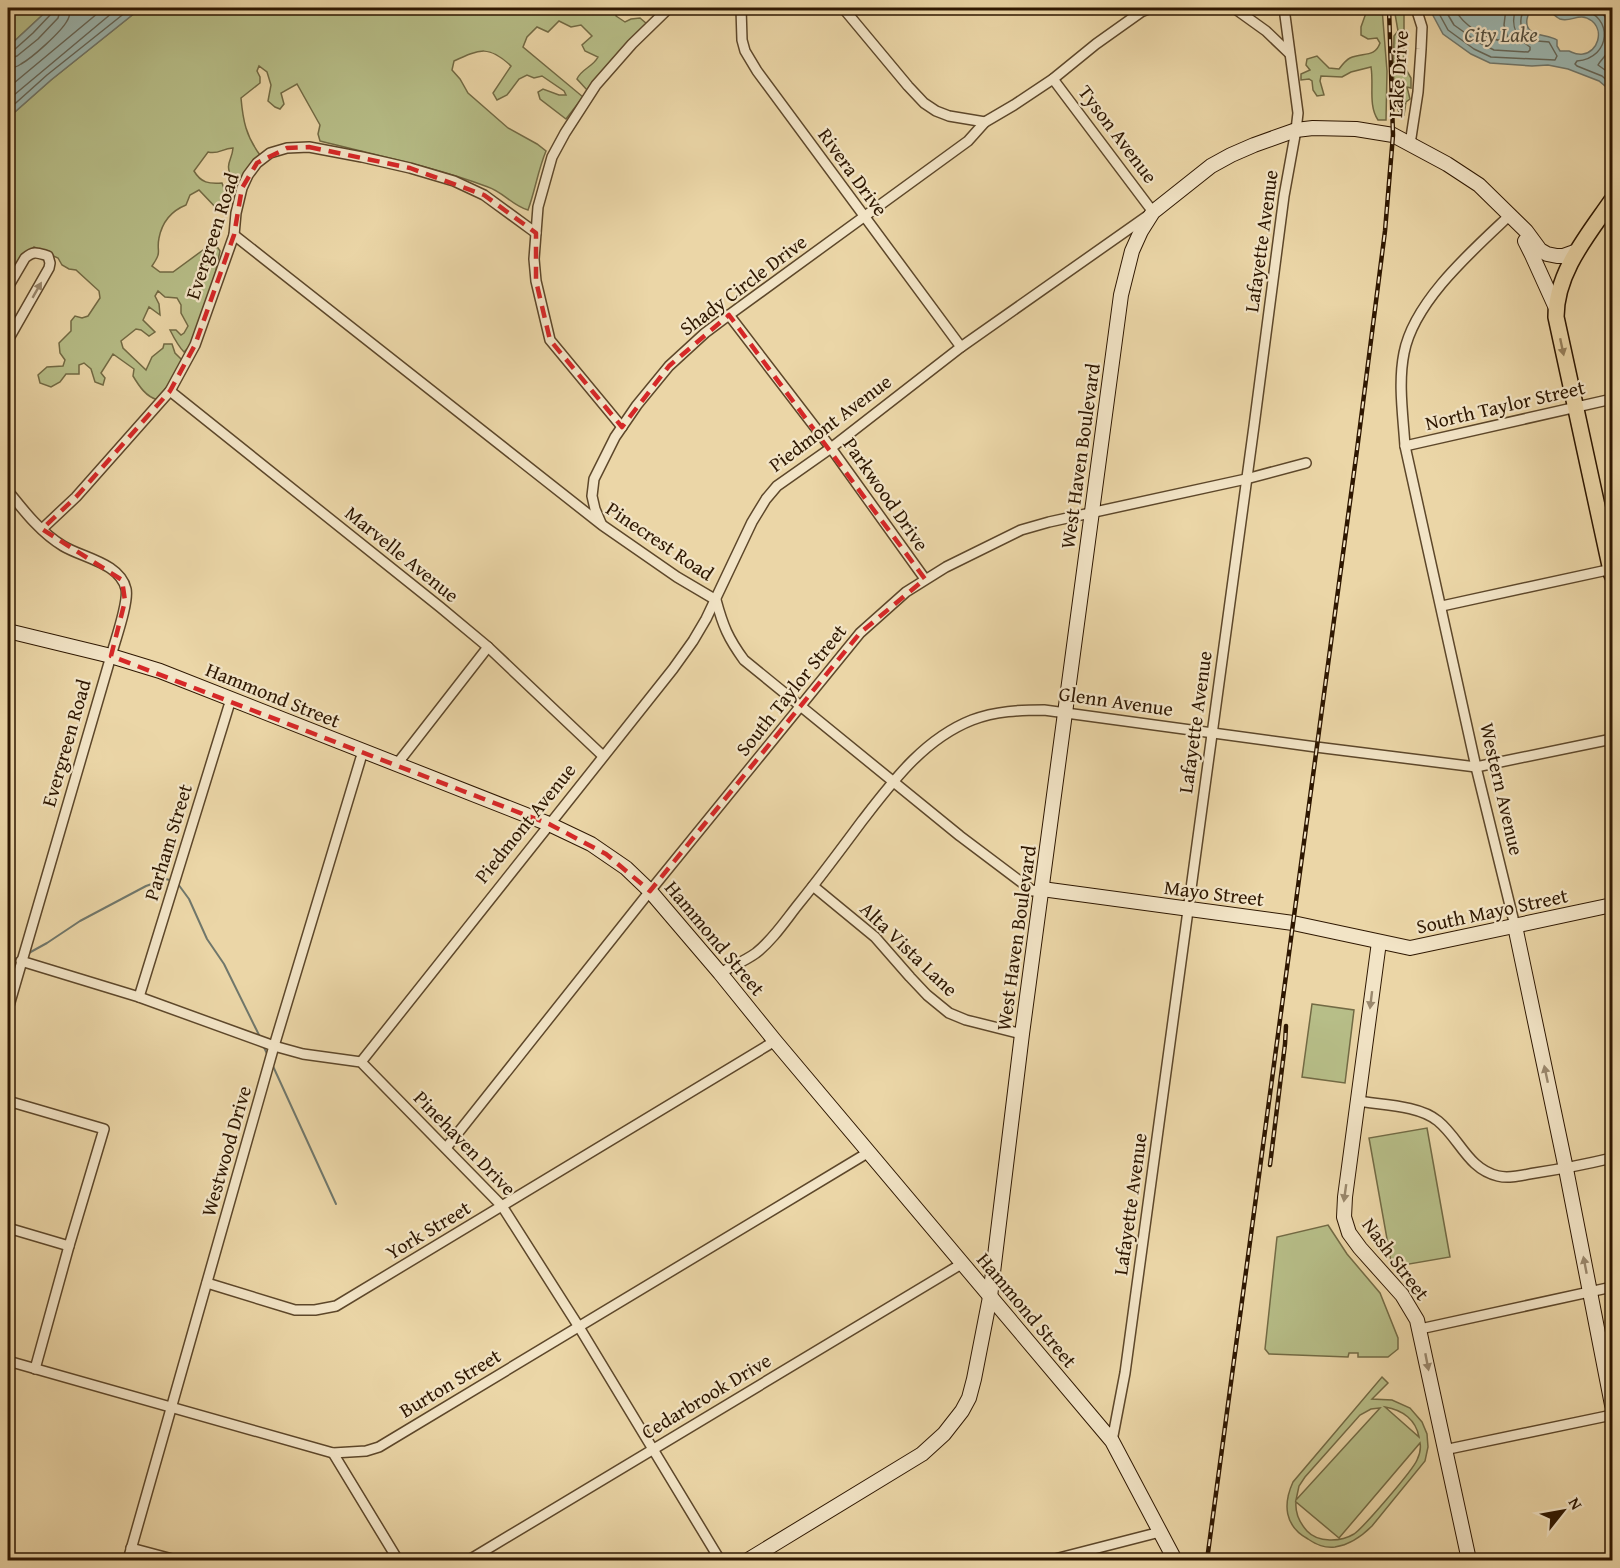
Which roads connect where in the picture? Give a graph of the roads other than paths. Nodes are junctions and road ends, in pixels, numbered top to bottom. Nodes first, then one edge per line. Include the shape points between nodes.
1 (669, 8) edge
2 (741, 8) edge
3 (843, 8) edge
4 (1151, 8) edge
5 (1234, 8) edge
6 (1284, 8) edge
7 (1416, 8) edge
8 (1289, 53) junction
9 (1053, 79) junction
10 (985, 122) junction
11 (1296, 130) junction
12 (1410, 144) junction
13 (1612, 200) edge
14 (1153, 212) junction
15 (1607, 215) edge
16 (864, 218) junction
17 (1513, 219) junction
18 (536, 233) junction
19 (234, 235) junction
20 (1577, 251) junction
21 (8, 287) edge
22 (1556, 308) junction
23 (729, 315) junction
24 (8, 340) edge
25 (961, 347) junction
26 (170, 391) junction
27 (1612, 399) edge
28 (1576, 407) junction
29 (622, 427) junction
30 (1406, 446) junction
31 (831, 447) junction
32 (1306, 463) dead end
33 (1246, 479) junction
34 (8, 491) edge
35 (1093, 513) junction
36 (602, 525) junction
37 (42, 529) junction
38 (1612, 571) edge
39 (924, 579) junction
40 (716, 600) junction
41 (1442, 606) junction
42 (8, 632) edge
43 (488, 647) junction
44 (111, 656) junction
45 (231, 699) junction
46 (800, 707) junction
47 (1065, 713) junction
48 (1212, 732) junction
49 (1612, 739) edge
50 (363, 751) junction
51 (603, 756) junction
52 (397, 764) junction
53 (1476, 767) junction
54 (893, 781) junction
55 (549, 824) junction
56 (813, 886) junction
57 (1042, 889) junction
58 (650, 891) junction
59 (1612, 905) edge
60 (1189, 909) junction
61 (1515, 926) junction
62 (1379, 942) junction
63 (21, 961) junction
64 (720, 973) junction
65 (140, 997) junction
66 (8, 1009) edge
67 (1022, 1034) junction
68 (775, 1041) junction
69 (274, 1046) junction
70 (361, 1062) junction
71 (8, 1101) edge
72 (1358, 1101) junction
73 (446, 1148) junction
74 (869, 1152) junction
75 (1612, 1158) edge
76 (1566, 1169) junction
77 (502, 1206) junction
78 (8, 1228) edge
79 (69, 1246) junction
80 (963, 1263) junction
81 (207, 1283) junction
82 (1612, 1287) edge
83 (1590, 1292) junction
84 (990, 1297) junction
85 (579, 1327) junction
86 (1420, 1329) junction
87 (8, 1361) edge
88 (35, 1369) junction
89 (1612, 1405) edge
90 (171, 1406) junction
91 (1612, 1415) edge
92 (1112, 1442) junction
93 (653, 1449) junction
94 (1444, 1449) junction
95 (333, 1453) junction
96 (1160, 1532) junction
97 (131, 1548) junction
98 (128, 1560) edge
99 (176, 1560) edge
100 (398, 1560) edge
101 (469, 1560) edge
102 (720, 1560) edge
103 (748, 1560) edge
104 (1051, 1560) edge
105 (1175, 1560) edge
106 (1468, 1560) edge

1 - 18 street via 596,85 565,133 543,185
2 - 16 street, Rivera Drive via 745,51
3 - 10 street via 924,103 949,116
4 - 9 street via 1096,44
5 - 8 street
6 - 8 street, Lafayette Avenue
7 - 12 street, Lake Drive via 1422,27
8 - 11 street, Lafayette Avenue via 1298,113
9 - 10 street, Shady Circle Drive
9 - 14 street, Tyson Avenue
10 - 16 street, Shady Circle Drive via 968,141
11 - 12 street, Piedmont Avenue via 1356,129 1393,135
11 - 14 street, Piedmont Avenue via 1231,154
11 - 33 street, Lafayette Avenue
12 - 17 street, Piedmont Avenue via 1479,185
13 - 15 main road
14 - 25 street, Piedmont Avenue
14 - 35 street, West Haven Boulevard via 1132,251 1121,295
15 - 20 main road
16 - 23 street, Shady Circle Drive
16 - 25 street, Rivera Drive
17 - 20 street, Piedmont Avenue via 1547,254 1563,256
17 - 22 street
17 - 30 street, Western Avenue via 1471,252 1447,278 1408,337 1402,374
18 - 19 street, Evergreen Road via 484,195 454,181 309,147 270,153 256,163 242,188
18 - 29 street via 536,281 550,340
19 - 26 street, Evergreen Road via 195,345
19 - 36 street, Pinecrest Road
20 - 22 main road via 1559,290
24 -> 21 street via 49,268 48,256 29,254
22 -> 28 main road
23 - 29 street, Shady Circle Drive via 669,366
23 - 31 street, Parkwood Drive
25 - 31 street, Piedmont Avenue
26 - 37 street, Evergreen Road via 76,497
26 - 43 street, Marvelle Avenue
27 - 28 street, North Taylor Street
28 - 30 street, North Taylor Street
28 - 38 main road
29 - 36 street, Shady Circle Drive via 594,480 592,496
30 - 41 street, Western Avenue
31 - 39 street, Parkwood Drive
31 - 40 street, Piedmont Avenue via 766,498
32 - 33 street, South Taylor Street
33 - 35 street, South Taylor Street
33 - 48 street, Lafayette Avenue
34 - 37 street, Evergreen Road
35 - 39 street, South Taylor Street via 1021,530
35 - 47 street, West Haven Boulevard
36 - 40 street, Pinecrest Road
37 - 44 street, Evergreen Road via 62,546 108,567 122,580 127,590
38 - 41 street
39 - 46 street, South Taylor Street via 860,633
40 - 46 street, Pinecrest Road via 728,637 744,660
40 - 51 street, Piedmont Avenue via 673,669
41 - 53 street, Western Avenue
42 - 44 street, Hammond Street
43 - 51 street, Marvelle Avenue
43 - 52 street
44 - 45 street, Hammond Street
44 - 63 street, Evergreen Road
45 - 50 street, Hammond Street
45 - 65 street, Parham Street
46 - 54 street, Pinecrest Road
46 - 58 street, South Taylor Street
47 - 48 street, Glenn Avenue
47 - 54 street, Glenn Avenue via 1001,712 972,720 931,745
47 - 57 street, West Haven Boulevard
48 - 53 street, Glenn Avenue
48 - 60 street, Lafayette Avenue
49 - 53 street, Glenn Avenue
50 - 52 street, Hammond Street
50 - 69 street, Westwood Drive
51 - 55 street, Piedmont Avenue
52 - 55 street, Hammond Street
53 - 61 street, Western Avenue
54 - 56 street, Glenn Avenue
54 - 57 street, Pinecrest Road via 1033,891
55 - 58 street, Hammond Street via 591,844 626,868
55 - 70 street, Piedmont Avenue
56 - 64 street, Glenn Avenue via 771,938 756,952
56 - 67 street, Alta Vista Lane via 875,937 921,989 949,1013
57 - 60 street, Mayo Street
57 - 67 street, West Haven Boulevard
58 - 64 street, Hammond Street
58 - 73 street, South Taylor Street
59 - 61 street, South Mayo Street
60 - 62 street, Mayo Street via 1293,923
60 - 92 street, Lafayette Avenue via 1125,1373
61 - 62 street, South Mayo Street via 1410,948
76 -> 61 street, Western Avenue
62 -> 72 street, Nash Street
63 - 65 street
63 - 66 street, Evergreen Road
64 - 68 street, Hammond Street
65 - 69 street
67 - 84 street, West Haven Boulevard
68 - 74 street, Hammond Street
68 - 77 street, York Street
69 - 70 street
69 - 81 street, Westwood Drive
70 - 73 street, Pinehaven Drive
71 - 79 street via 104,1129
72 - 76 street via 1425,1114 1446,1129 1472,1162 1498,1176
72 -> 86 street, Nash Street via 1344,1206 1346,1225 1410,1307
73 - 77 street, Pinehaven Drive
74 - 80 street, Hammond Street
74 - 85 street, Burton Street
75 - 76 street
83 -> 76 street, Western Avenue
77 - 81 street, York Street via 336,1306 295,1310
77 - 85 street, Pinehaven Drive
78 - 79 street
79 - 88 street
80 - 84 street, Hammond Street
80 - 93 street, Cedarbrook Drive
81 - 90 street, Westwood Drive
82 - 83 street
83 - 86 street
83 - 89 street, Western Avenue
84 - 92 street, Hammond Street
84 - 103 street, West Haven Boulevard via 969,1398 944,1434 914,1459
85 - 93 street, Pinehaven Drive
85 - 95 street, Burton Street via 379,1447
86 -> 94 street, Nash Street
87 - 88 street, Burton Street
88 - 90 street, Burton Street
90 - 95 street, Burton Street
90 - 97 street, Westwood Drive
91 - 94 street
92 - 96 street, Hammond Street
93 - 101 street, Cedarbrook Drive
93 - 102 street, Pinehaven Drive
94 - 106 street, Nash Street
95 - 100 street
96 - 104 street
96 - 105 street, Hammond Street
97 - 98 street, Westwood Drive
97 - 99 street

